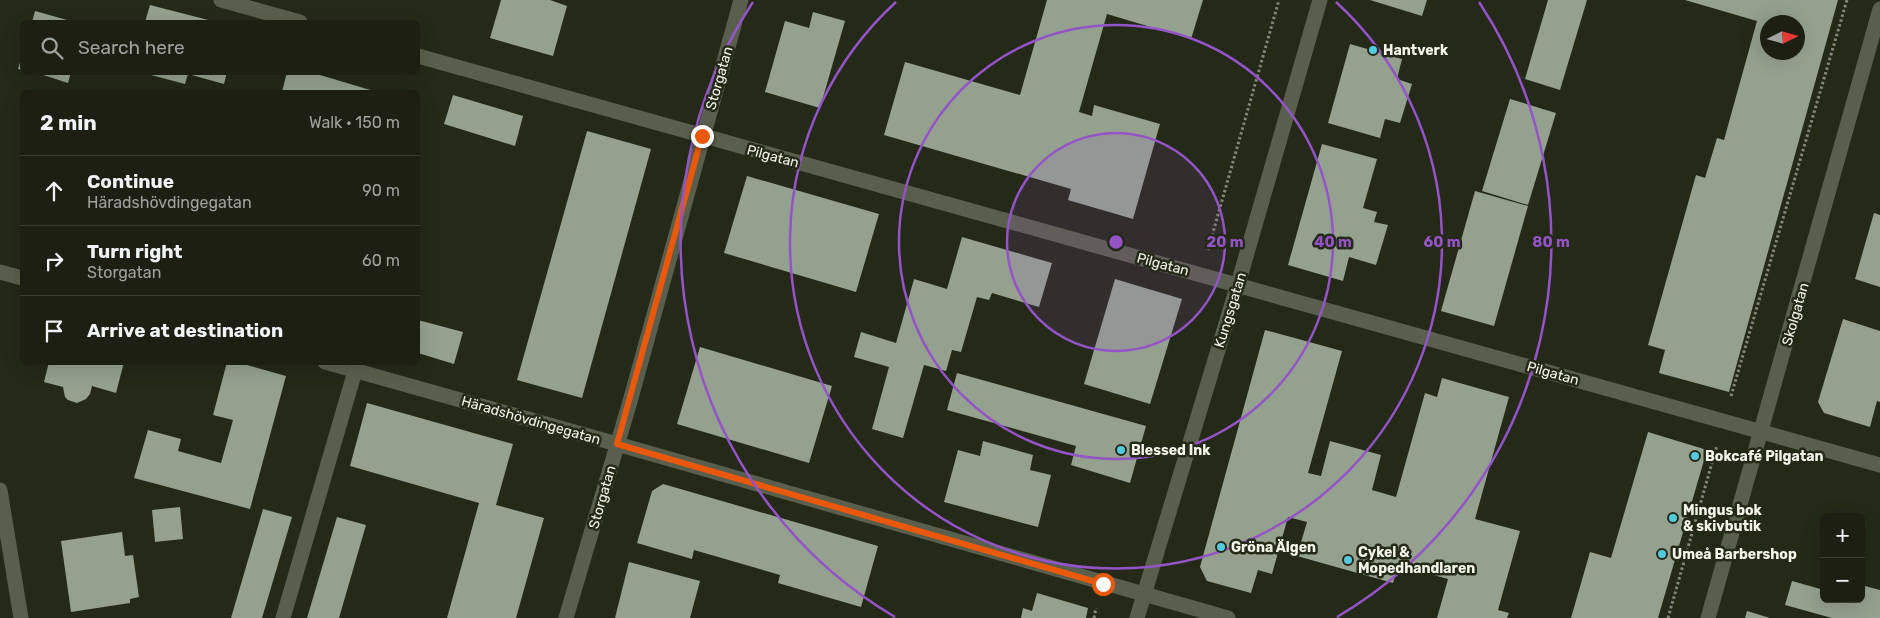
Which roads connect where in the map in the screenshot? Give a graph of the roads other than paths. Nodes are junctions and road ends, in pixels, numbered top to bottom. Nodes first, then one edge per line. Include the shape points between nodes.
1 (221, 0) edge
2 (741, 0) edge
3 (1320, 0) edge
4 (1880, 9) edge
5 (293, 20) edge
6 (420, 57) edge
7 (702, 136) junction
8 (0, 272) edge
9 (20, 277) edge
10 (1238, 284) junction
11 (335, 365) edge
12 (355, 371) junction
13 (1762, 431) junction
14 (617, 444) junction
15 (1880, 465) edge
16 (0, 490) edge
17 (1143, 595) junction
18 (21, 618) edge
19 (283, 618) edge
20 (566, 618) edge
21 (1137, 618) edge
22 (1228, 618) edge
23 (1708, 618) edge

1 - 5 street
2 - 7 street, Storgatan
3 - 10 street, Kungsgatan
4 - 13 street, Skolgatan
6 - 7 street, Pilgatan
7 - 10 street, Pilgatan
7 - 14 street, Storgatan
8 - 9 street
10 - 13 street, Pilgatan
10 - 17 street, Kungsgatan
11 - 12 street, Häradshövdingegatan
12 - 14 street, Häradshövdingegatan
12 - 19 street
13 - 15 street, Pilgatan
13 - 23 street, Skolgatan
14 - 17 street, Häradshövdingegatan
14 - 20 street, Storgatan
16 - 18 street
17 - 21 street, Kungsgatan
17 - 22 street, Häradshövdingegatan

